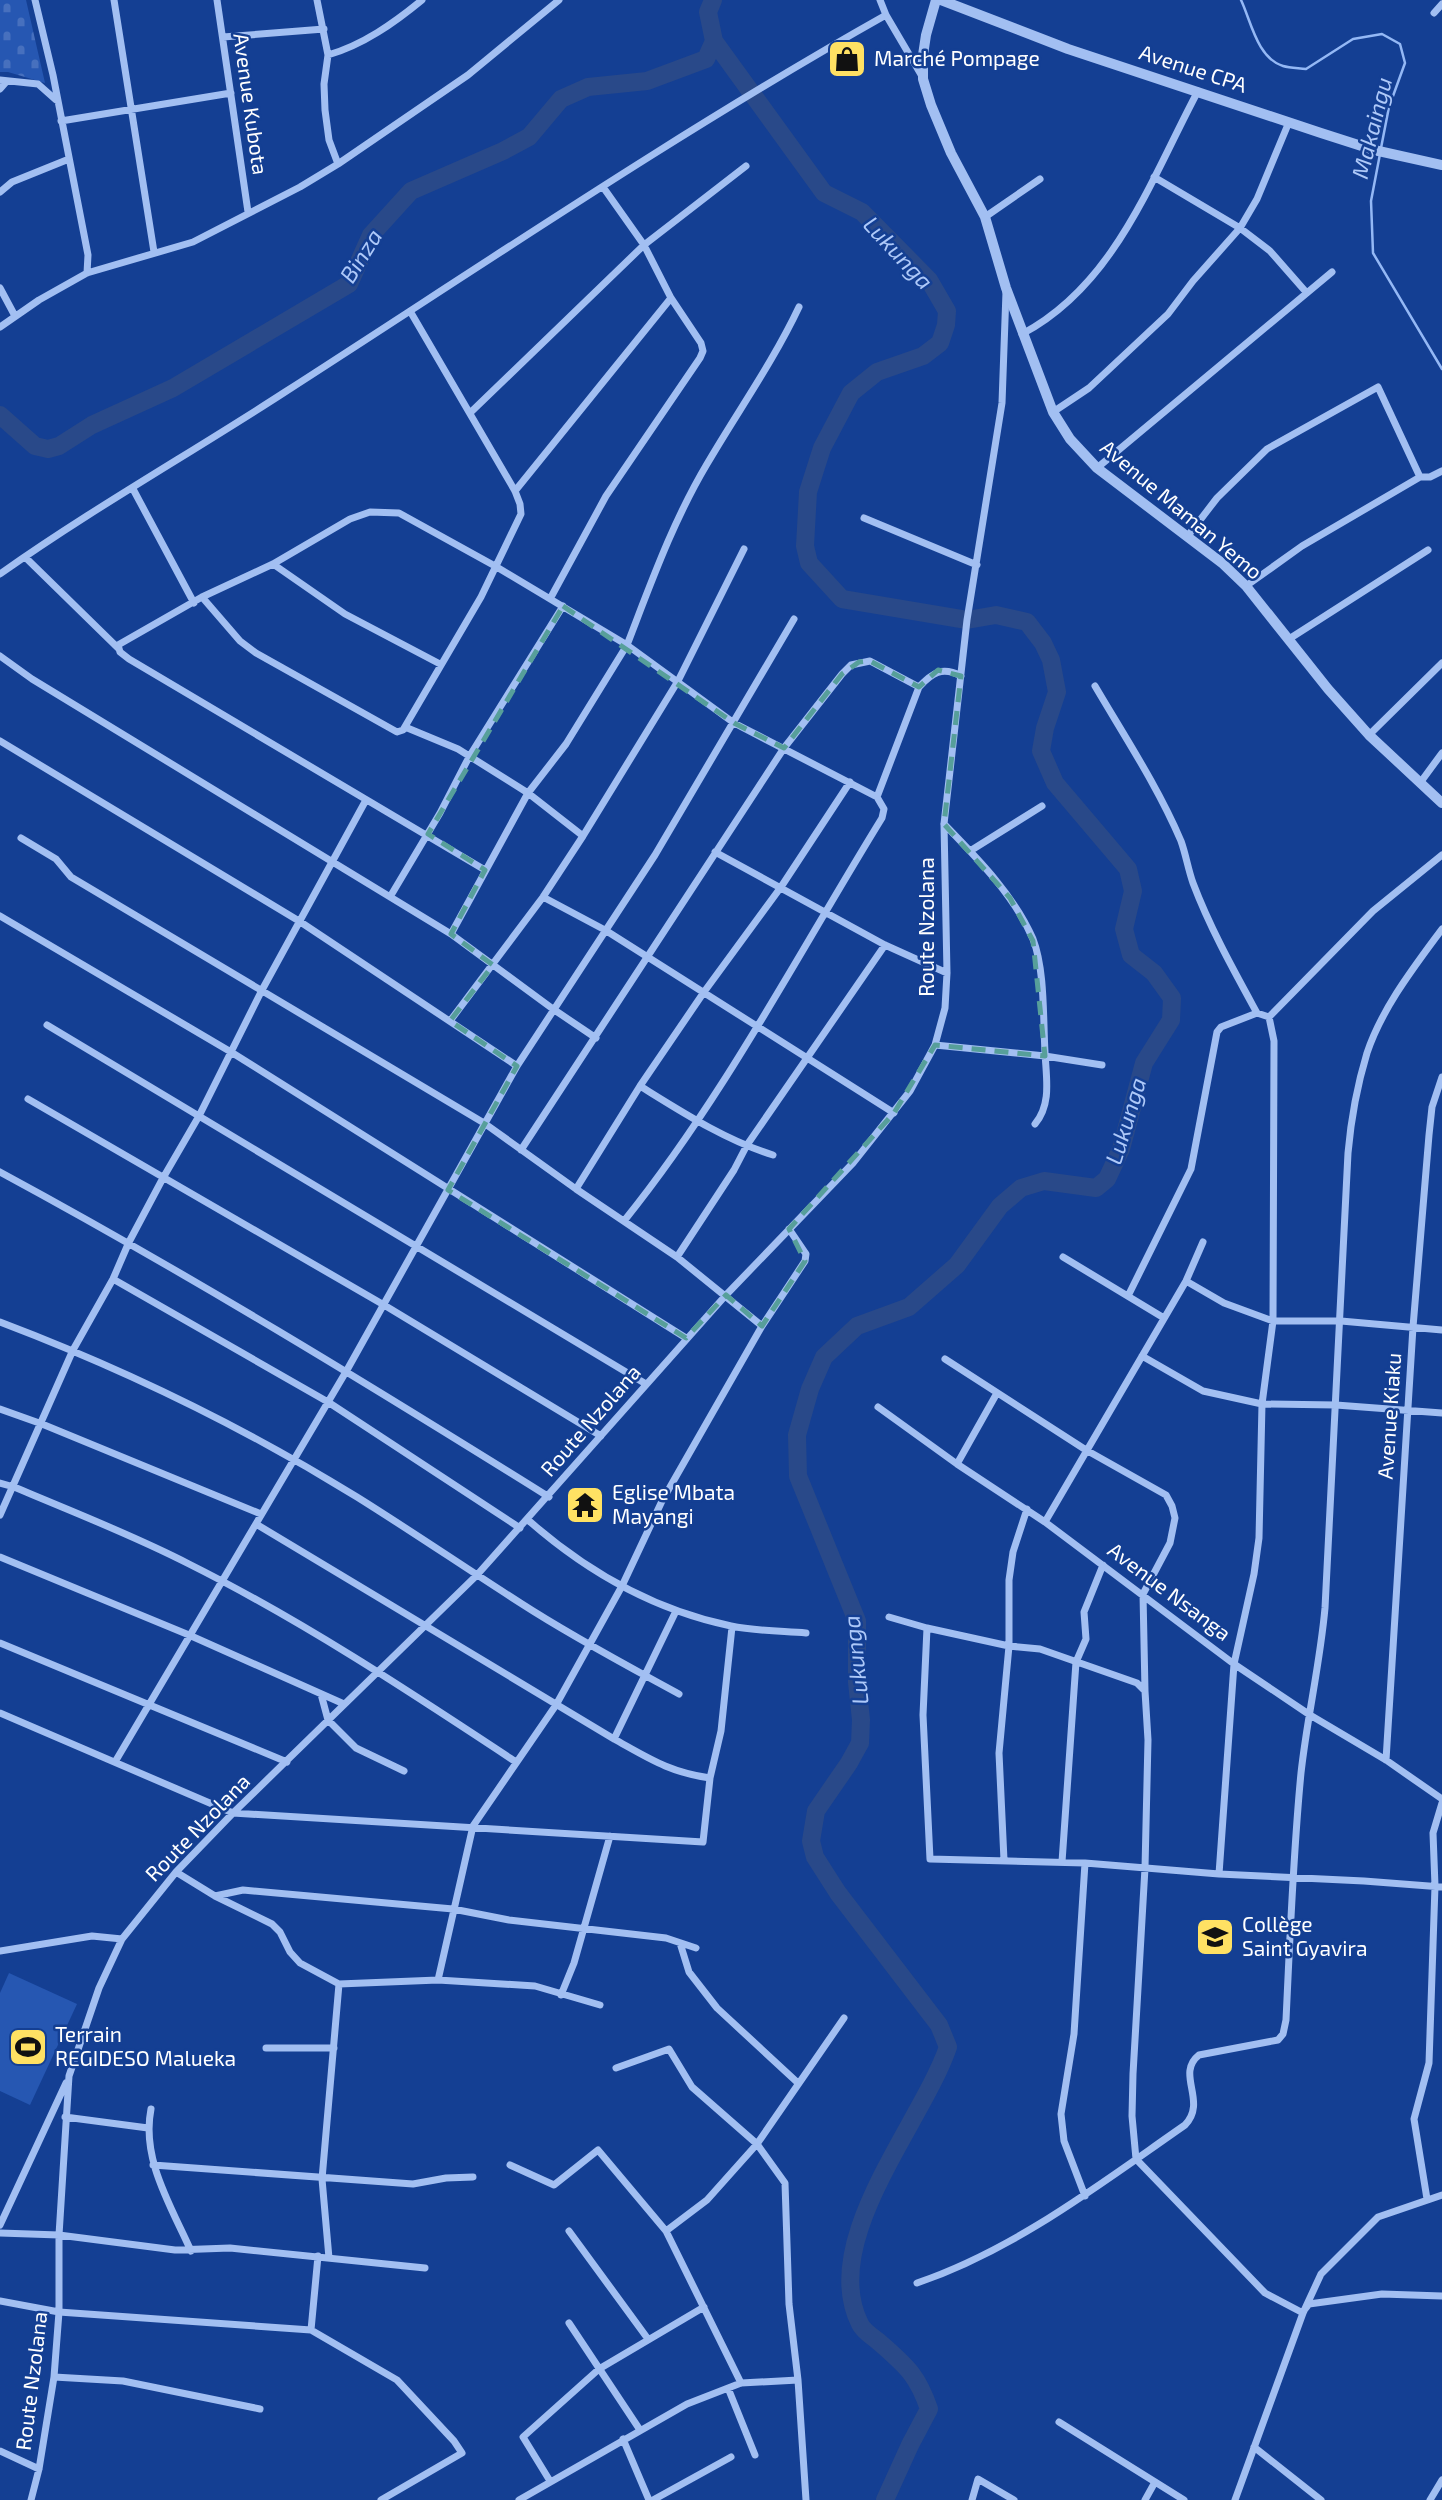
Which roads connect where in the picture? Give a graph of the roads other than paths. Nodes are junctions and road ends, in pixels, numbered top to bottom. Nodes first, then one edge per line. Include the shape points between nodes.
1 (35, 0) edge
2 (114, 0) edge
3 (217, 0) edge
4 (317, 0) edge
5 (422, 0) edge
6 (559, 0) edge
7 (880, 0) edge
8 (951, 0) edge
9 (934, 1) edge
10 (1442, 4) edge
11 (1434, 13) dead end
12 (886, 15) junction
13 (999, 23) junction
14 (324, 29) junction
15 (223, 37) junction
16 (328, 55) junction
17 (923, 79) junction
18 (4, 80) edge
19 (0, 89) edge
20 (1198, 92) junction
21 (231, 93) junction
22 (57, 101) junction
23 (130, 109) junction
24 (61, 121) junction
25 (1289, 122) junction
26 (69, 159) junction
27 (338, 164) junction
28 (1442, 165) edge
29 (746, 166) dead end
30 (1154, 177) junction
31 (1040, 179) dead end
32 (603, 187) junction
33 (0, 191) edge
34 (248, 212) junction
35 (985, 216) junction
36 (1240, 228) junction
37 (644, 245) junction
38 (154, 252) junction
39 (1332, 271) dead end
40 (87, 273) junction
41 (0, 288) edge
42 (1006, 288) junction
43 (1306, 292) junction
44 (671, 298) junction
45 (799, 307) dead end
46 (410, 310) junction
47 (15, 316) junction
48 (0, 327) edge
49 (1022, 334) junction
50 (471, 412) junction
51 (1053, 412) junction
52 (1097, 468) junction
53 (1442, 471) edge
54 (1420, 477) junction
55 (133, 489) junction
56 (515, 491) junction
57 (864, 518) dead end
58 (1187, 537) junction
59 (744, 549) dead end
60 (1429, 550) dead end
61 (25, 556) junction
62 (272, 564) junction
63 (977, 565) junction
64 (495, 566) junction
65 (0, 574) edge
66 (1246, 586) junction
67 (202, 597) junction
68 (550, 599) junction
69 (194, 603) junction
70 (563, 607) junction
71 (794, 619) dead end
72 (1289, 639) junction
73 (627, 645) junction
74 (118, 648) junction
75 (0, 656) edge
76 (1442, 663) edge
77 (440, 664) junction
78 (961, 676) junction
79 (677, 681) junction
80 (1095, 686) dead end
81 (919, 687) junction
82 (734, 723) junction
83 (405, 727) junction
84 (1369, 735) junction
85 (0, 741) edge
86 (784, 748) junction
87 (1442, 753) edge
88 (469, 757) junction
89 (850, 782) junction
90 (1420, 783) junction
91 (528, 793) junction
92 (877, 797) junction
93 (366, 800) junction
94 (1442, 803) edge
95 (1042, 806) dead end
96 (944, 824) junction
97 (428, 834) junction
98 (583, 836) junction
99 (21, 838) dead end
100 (970, 851) junction
101 (715, 852) junction
102 (1442, 855) edge
103 (331, 862) junction
104 (485, 870) junction
105 (781, 887) junction
106 (390, 897) junction
107 (543, 897) junction
108 (824, 912) junction
109 (0, 916) edge
110 (299, 921) junction
111 (1442, 929) edge
112 (606, 930) junction
113 (451, 934) junction
114 (885, 945) junction
115 (646, 956) junction
116 (492, 965) junction
117 (947, 973) junction
118 (262, 990) junction
119 (704, 992) junction
120 (553, 1009) junction
121 (1257, 1013) junction
122 (1269, 1017) junction
123 (450, 1021) junction
124 (47, 1025) dead end
125 (758, 1026) junction
126 (596, 1038) junction
127 (935, 1045) junction
128 (230, 1052) junction
129 (1045, 1056) junction
130 (808, 1058) junction
131 (1102, 1065) dead end
132 (517, 1066) junction
133 (1442, 1077) edge
134 (640, 1086) junction
135 (28, 1099) dead end
136 (894, 1113) junction
137 (199, 1116) junction
138 (698, 1122) junction
139 (484, 1123) junction
140 (1035, 1124) dead end
141 (747, 1145) junction
142 (521, 1150) junction
143 (773, 1155) dead end
144 (0, 1172) edge
145 (163, 1178) junction
146 (576, 1189) junction
147 (448, 1190) junction
148 (624, 1221) junction
149 (789, 1228) junction
150 (129, 1241) junction
151 (1203, 1242) dead end
152 (417, 1246) junction
153 (677, 1257) junction
154 (1063, 1257) dead end
155 (113, 1279) junction
156 (1186, 1281) junction
157 (726, 1294) junction
158 (1128, 1296) junction
159 (384, 1304) junction
160 (1164, 1318) junction
161 (1273, 1321) junction
162 (1341, 1321) junction
163 (0, 1322) edge
164 (762, 1326) junction
165 (1413, 1327) junction
166 (1442, 1330) edge
167 (686, 1338) junction
168 (73, 1350) junction
169 (1142, 1356) junction
170 (945, 1359) dead end
171 (346, 1370) junction
172 (646, 1384) junction
173 (997, 1393) junction
174 (328, 1402) junction
175 (1262, 1404) junction
176 (1336, 1405) junction
177 (878, 1407) dead end
178 (0, 1409) edge
179 (1408, 1411) junction
180 (1442, 1413) edge
181 (42, 1424) junction
182 (601, 1436) junction
183 (1086, 1450) junction
184 (293, 1460) junction
185 (957, 1464) junction
186 (0, 1483) edge
187 (14, 1487) junction
188 (549, 1497) junction
189 (1027, 1509) junction
190 (261, 1514) junction
191 (0, 1515) edge
192 (528, 1520) junction
193 (1045, 1522) junction
194 (256, 1524) junction
195 (520, 1528) junction
196 (0, 1557) edge
197 (1103, 1565) junction
198 (477, 1574) junction
199 (221, 1581) junction
200 (622, 1587) junction
201 (1143, 1594) junction
202 (676, 1611) junction
203 (889, 1617) dead end
204 (425, 1625) junction
205 (732, 1627) junction
206 (927, 1629) junction
207 (806, 1633) dead end
208 (189, 1635) junction
209 (0, 1643) edge
210 (589, 1645) junction
211 (1009, 1646) junction
212 (1076, 1662) junction
213 (1234, 1664) junction
214 (379, 1672) junction
215 (646, 1676) junction
216 (1145, 1691) junction
217 (321, 1693) junction
218 (679, 1694) dead end
219 (344, 1704) junction
220 (556, 1705) junction
221 (150, 1706) junction
222 (0, 1713) edge
223 (1310, 1715) junction
224 (328, 1720) junction
225 (614, 1739) junction
226 (1386, 1760) junction
227 (116, 1762) junction
228 (287, 1762) junction
229 (516, 1762) junction
230 (404, 1772) dead end
231 (710, 1778) junction
232 (1442, 1801) edge
233 (233, 1813) junction
234 (474, 1826) junction
235 (610, 1836) junction
236 (1004, 1860) junction
237 (1062, 1862) junction
238 (1085, 1863) junction
239 (1145, 1867) junction
240 (176, 1872) junction
241 (1219, 1874) junction
242 (1292, 1877) junction
243 (1439, 1886) edge
244 (215, 1896) junction
245 (453, 1909) junction
246 (584, 1930) junction
247 (122, 1939) junction
248 (680, 1943) junction
249 (696, 1948) dead end
250 (0, 1951) edge
251 (438, 1980) junction
252 (339, 1984) junction
253 (561, 1995) junction
254 (600, 2005) dead end
255 (844, 2018) dead end
256 (266, 2048) dead end
257 (334, 2048) junction
258 (616, 2067) dead end
259 (69, 2076) junction
260 (798, 2083) junction
261 (151, 2109) dead end
262 (65, 2117) junction
263 (148, 2128) junction
264 (757, 2144) junction
265 (1136, 2159) junction
266 (153, 2165) junction
267 (510, 2165) dead end
268 (473, 2177) dead end
269 (322, 2179) junction
270 (1442, 2194) edge
271 (1084, 2196) junction
272 (1427, 2199) junction
273 (0, 2225) edge
274 (569, 2231) dead end
275 (666, 2231) junction
276 (0, 2233) edge
277 (59, 2235) junction
278 (191, 2250) junction
279 (317, 2256) junction
280 (329, 2258) junction
281 (425, 2268) dead end
282 (917, 2283) dead end
283 (1442, 2296) edge
284 (0, 2301) edge
285 (704, 2307) junction
286 (59, 2312) junction
287 (1303, 2313) junction
288 (569, 2323) dead end
289 (311, 2330) junction
290 (648, 2339) junction
291 (599, 2369) junction
292 (54, 2377) junction
293 (798, 2379) junction
294 (741, 2383) junction
295 (728, 2388) junction
296 (260, 2409) dead end
297 (1059, 2422) dead end
298 (640, 2430) junction
299 (623, 2439) junction
300 (1254, 2447) junction
301 (0, 2451) edge
302 (755, 2455) dead end
303 (731, 2458) dead end
304 (39, 2469) junction
305 (1442, 2480) edge
306 (550, 2481) junction
307 (1155, 2482) junction
308 (31, 2500) edge
309 (381, 2500) edge
310 (519, 2500) edge
311 (651, 2500) edge
312 (806, 2500) edge
313 (972, 2500) edge
314 (1014, 2500) edge
315 (1145, 2500) edge
316 (1184, 2500) edge
317 (1235, 2500) edge
318 (1321, 2500) edge
319 (1430, 2500) edge

1 - 22 street
2 - 23 street
3 - 15 street, Avenue Kubota
4 - 14 street
5 - 16 street via 362,42
6 - 27 street via 468,75
7 - 12 street
8 - 13 street
9 - 13 street
9 - 17 street, Avenue Maman Yemo
10 - 11 street
12 - 17 street
12 - 32 street
13 - 20 street, Avenue CPA
14 - 15 street
14 - 16 street
15 - 21 street, Avenue Kubota
16 - 27 street via 325,110
17 - 35 street, Avenue Maman Yemo via 951,153
18 - 19 street
18 - 22 street via 38,84
20 - 25 street, Avenue CPA
20 - 30 street
21 - 23 street
21 - 34 street, Avenue Kubota
22 - 24 street
23 - 24 street
23 - 38 street
24 - 26 street
25 - 28 street, Avenue CPA via 1374,150
25 - 36 street
26 - 33 street
26 - 40 street via 88,255
27 - 34 street
29 - 37 street
30 - 36 street
30 - 49 street via 1117,245 1096,272 1058,311
31 - 35 street
32 - 37 street
32 - 46 street
34 - 38 street via 192,242
35 - 42 street, Avenue Maman Yemo
36 - 43 street via 1270,251
36 - 51 street via 1168,314 1089,388
37 - 44 street
37 - 50 street
38 - 40 street
39 - 43 street
40 - 47 street
41 - 47 street
42 - 49 street, Avenue Maman Yemo
42 - 63 street, Route Nzolana via 1002,403
43 - 52 street
44 - 56 street
44 - 68 street via 703,351 606,496
45 - 73 street via 676,520
46 - 50 street
46 - 55 street
47 - 48 street
49 - 51 street, Avenue Maman Yemo
50 - 56 street
51 - 52 street, Avenue Maman Yemo
52 - 58 street, Avenue Maman Yemo
53 - 54 street
54 - 58 street via 1378,387 1267,449 1217,498
54 - 66 street via 1302,546
55 - 61 street
55 - 69 street
56 - 64 street via 521,514
57 - 63 street
58 - 66 street, Avenue Maman Yemo
59 - 79 street
60 - 72 street
61 - 65 street
61 - 74 street
62 - 64 street via 350,519 384,511 398,513
62 - 67 street
62 - 77 street via 345,614
63 - 78 street, Route Nzolana
64 - 68 street
64 - 77 street
66 - 72 street, Avenue Maman Yemo
67 - 69 street
67 - 83 street via 256,653 397,733
68 - 70 street
69 - 74 street
70 - 73 street
70 - 88 street
71 - 82 street
72 - 84 street, Avenue Maman Yemo
73 - 79 street
73 - 91 street via 566,744
74 - 93 street via 140,666
75 - 103 street
76 - 84 street
77 - 83 street
78 - 81 street via 939,670
78 - 96 street, Route Nzolana
79 - 82 street
79 - 98 street
80 - 121 street via 1182,843 1213,930
81 - 86 street via 870,661 851,665
81 - 92 street
82 - 86 street
82 - 112 street
83 - 88 street
84 - 90 street, Avenue Maman Yemo
85 - 110 street
86 - 89 street
86 - 101 street
87 - 90 street
88 - 91 street
88 - 97 street
89 - 92 street
89 - 105 street
90 - 94 street, Avenue Maman Yemo
91 - 98 street
91 - 104 street
92 - 108 street via 884,809 882,818
93 - 97 street
93 - 103 street
95 - 100 street
96 - 100 street
96 - 117 street, Route Nzolana
97 - 104 street
97 - 106 street
98 - 107 street
99 - 118 street via 55,859 71,877
100 - 129 street via 1010,898 1033,941
101 - 105 street
101 - 115 street
102 - 122 street via 1373,911
103 - 106 street
103 - 110 street
104 - 113 street
105 - 108 street
105 - 119 street
106 - 113 street
107 - 112 street
107 - 116 street
108 - 114 street
108 - 125 street
109 - 128 street
110 - 118 street
110 - 123 street
111 - 162 street via 1383,1016 1367,1052 1348,1153
112 - 115 street
112 - 120 street
113 - 116 street
114 - 117 street
114 - 130 street
115 - 119 street
115 - 126 street
116 - 120 street
116 - 123 street
117 - 127 street, Route Nzolana via 945,1008
118 - 128 street
118 - 139 street
119 - 125 street
119 - 134 street
120 - 126 street
120 - 132 street
121 - 122 street
121 - 158 street via 1217,1032 1191,1169
122 - 161 street via 1274,1041
123 - 132 street
124 - 137 street
125 - 130 street
125 - 138 street
126 - 142 street
127 - 129 street
127 - 136 street, Route Nzolana
128 - 137 street
128 - 147 street
129 - 131 street
129 - 140 street via 1046,1102
130 - 136 street
130 - 141 street
132 - 139 street
133 - 165 street, Avenue Kiaku via 1432,1107
134 - 138 street
134 - 146 street
135 - 145 street
136 - 149 street, Route Nzolana
137 - 145 street
137 - 152 street
138 - 141 street
138 - 148 street
139 - 142 street
139 - 147 street
141 - 143 street
141 - 153 street
142 - 146 street
144 - 150 street
145 - 150 street
145 - 159 street
146 - 148 street
147 - 152 street
147 - 167 street
148 - 153 street
149 - 157 street, Route Nzolana
149 - 164 street via 806,1254 805,1261
150 - 155 street
150 - 171 street
151 - 156 street
152 - 159 street
152 - 172 street
153 - 157 street
154 - 158 street
155 - 168 street
155 - 174 street
156 - 160 street
156 - 161 street via 1224,1303
157 - 164 street
157 - 167 street, Route Nzolana
158 - 160 street
159 - 171 street
159 - 182 street
160 - 169 street
161 - 162 street
161 - 175 street
162 - 165 street
162 - 176 street
163 - 168 street
164 - 200 street via 662,1501
165 - 166 street
165 - 179 street, Avenue Kiaku
167 - 172 street, Route Nzolana
168 - 181 street
168 - 184 street via 169,1394
169 - 175 street via 1203,1391
169 - 183 street
170 - 173 street
171 - 174 street
171 - 188 street
172 - 182 street, Route Nzolana
173 - 183 street
173 - 185 street
174 - 184 street
174 - 195 street
175 - 176 street
175 - 213 street via 1259,1538
176 - 179 street
176 - 223 street via 1325,1608
177 - 185 street, Avenue Nsanga
178 - 181 street
179 - 180 street
179 - 226 street, Avenue Kiaku
181 - 187 street
181 - 190 street
182 - 188 street, Route Nzolana
183 - 193 street
183 - 201 street via 1166,1495 1172,1506 1175,1518 1170,1543
184 - 190 street
184 - 198 street
185 - 189 street, Avenue Nsanga
186 - 187 street
187 - 191 street
187 - 199 street
188 - 192 street, Route Nzolana
189 - 193 street, Avenue Nsanga
189 - 211 street via 1012,1561
190 - 194 street
192 - 195 street, Route Nzolana
192 - 200 street via 573,1558
193 - 197 street, Avenue Nsanga
194 - 199 street
194 - 204 street
195 - 198 street, Route Nzolana
196 - 208 street
197 - 201 street, Avenue Nsanga
197 - 212 street via 1084,1612 1086,1639
198 - 204 street, Route Nzolana
198 - 210 street
199 - 208 street
199 - 214 street
200 - 202 street
200 - 210 street
201 - 213 street, Avenue Nsanga
201 - 216 street
202 - 205 street
202 - 215 street
203 - 206 street
204 - 214 street, Route Nzolana
204 - 220 street
205 - 207 street
205 - 231 street via 721,1731
206 - 211 street
206 - 236 street via 923,1715 930,1858
208 - 217 street
208 - 221 street
209 - 221 street
210 - 215 street
210 - 220 street
211 - 212 street via 1040,1649
211 - 236 street via 999,1753
212 - 216 street via 1138,1683
212 - 237 street
213 - 223 street, Avenue Nsanga
213 - 241 street
214 - 219 street, Route Nzolana
214 - 229 street
215 - 218 street
215 - 225 street
216 - 239 street
217 - 219 street
217 - 224 street
219 - 224 street, Route Nzolana
220 - 225 street
220 - 229 street
221 - 227 street
221 - 228 street
222 - 227 street
223 - 226 street, Avenue Nsanga
223 - 242 street
224 - 228 street, Route Nzolana
224 - 230 street via 356,1748
225 - 231 street via 667,1768
226 - 232 street, Avenue Nsanga
227 - 233 street
228 - 233 street, Route Nzolana
229 - 234 street
231 - 235 street via 703,1842
232 - 243 street via 1433,1833
233 - 234 street
233 - 240 street, Route Nzolana
234 - 235 street
234 - 245 street
235 - 246 street
236 - 237 street
237 - 238 street
238 - 239 street
238 - 271 street via 1074,2034 1061,2115 1064,2141
239 - 241 street
239 - 265 street via 1133,2074
240 - 244 street
240 - 247 street, Route Nzolana
241 - 242 street
242 - 243 street
242 - 265 street via 1283,2034 1278,2040 1199,2055 1189,2067 1195,2107 1192,2117
243 - 272 street via 1429,2063 1414,2119
244 - 245 street via 243,1890
244 - 252 street via 272,1924 300,1963
245 - 246 street
245 - 251 street
246 - 248 street
246 - 253 street
247 - 250 street via 92,1936
247 - 259 street, Route Nzolana via 99,1987
248 - 249 street
248 - 260 street via 689,1972 717,2008
251 - 252 street
251 - 253 street via 535,1986
252 - 257 street
253 - 254 street
255 - 260 street
256 - 257 street
257 - 269 street
258 - 264 street via 669,2049 692,2087
259 - 262 street, Route Nzolana
259 - 273 street
260 - 264 street
261 - 263 street
262 - 263 street
262 - 277 street, Route Nzolana
263 - 266 street
264 - 275 street via 707,2200
264 - 293 street via 785,2183 789,2304
265 - 271 street
265 - 287 street via 1265,2293
266 - 269 street
266 - 278 street
267 - 275 street via 554,2185 597,2150
268 - 269 street via 413,2184
269 - 280 street
270 - 272 street
271 - 282 street via 999,2247
272 - 287 street via 1378,2217 1321,2274
274 - 290 street
275 - 285 street
276 - 277 street
277 - 278 street
277 - 286 street, Route Nzolana
278 - 279 street via 230,2248
279 - 280 street
279 - 289 street
280 - 281 street
283 - 287 street via 1353,2297 1309,2304
284 - 286 street
285 - 290 street
285 - 294 street
286 - 289 street
286 - 292 street, Route Nzolana
287 - 300 street
288 - 291 street
289 - 309 street via 397,2380 462,2453
290 - 291 street
291 - 298 street
291 - 306 street via 523,2437
292 - 296 street via 122,2381
292 - 304 street, Route Nzolana
293 - 294 street
293 - 312 street
294 - 295 street
295 - 298 street
295 - 302 street
297 - 307 street
298 - 299 street
299 - 306 street
299 - 311 street
300 - 317 street
300 - 318 street
301 - 304 street
303 - 311 street
304 - 308 street, Route Nzolana
305 - 319 street
306 - 310 street
307 - 315 street
307 - 316 street
313 - 314 street via 978,2479

